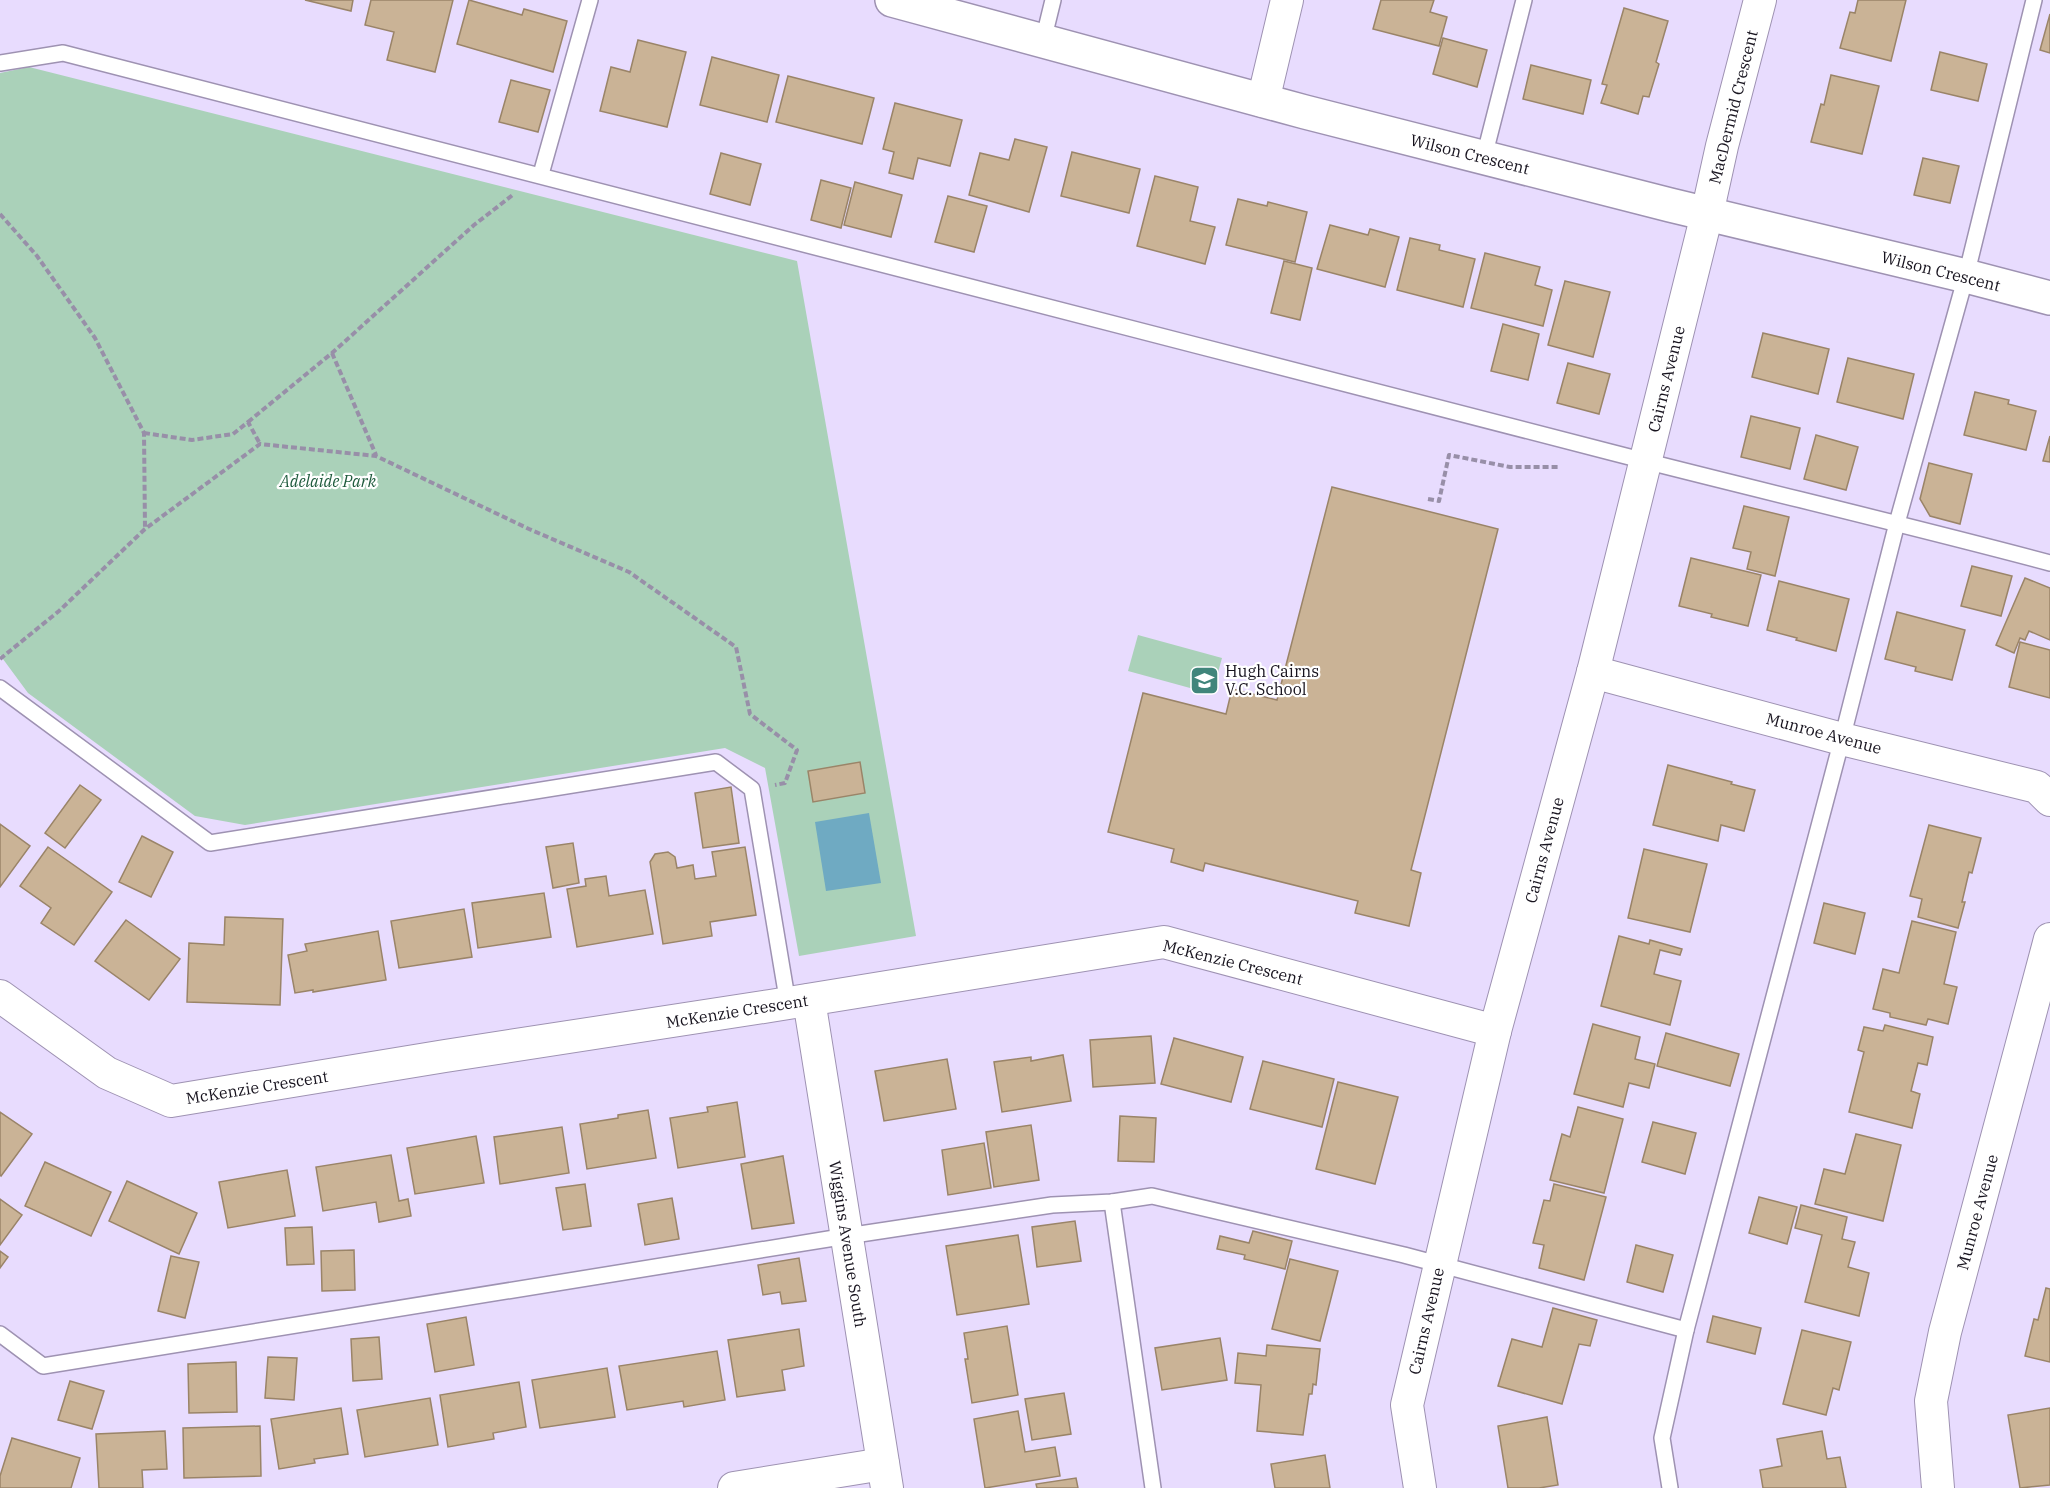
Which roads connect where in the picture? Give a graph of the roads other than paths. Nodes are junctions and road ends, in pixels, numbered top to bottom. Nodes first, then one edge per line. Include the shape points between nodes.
1 (590, 0) edge
2 (892, 0) edge
3 (1053, 0) edge
4 (1287, 0) edge
5 (1524, 0) edge
6 (1760, 0) edge
7 (2034, 0) edge
8 (1043, 41) junction
9 (0, 63) edge
10 (1263, 101) junction
11 (1484, 157) junction
12 (541, 174) junction
13 (1707, 214) junction
14 (1966, 276) junction
15 (2050, 298) edge
16 (1645, 461) junction
17 (1897, 523) junction
18 (2050, 563) edge
19 (1593, 672) junction
20 (0, 688) edge
21 (1842, 739) junction
22 (2050, 800) edge
23 (2050, 939) edge
24 (0, 996) edge
25 (798, 1002) junction
26 (1495, 1031) junction
27 (1112, 1202) junction
28 (847, 1236) junction
29 (1438, 1264) junction
30 (1686, 1330) junction
31 (0, 1334) edge
32 (885, 1476) edge
33 (734, 1488) edge
34 (1153, 1488) edge
35 (1420, 1488) edge
36 (1670, 1488) edge
37 (1938, 1488) edge

1 - 12 lane
2 - 8 street, Wilson Crescent
3 - 8 lane
4 - 10 street
5 - 11 lane
6 - 13 street, MacDermid Crescent
7 - 14 lane
8 - 10 street, Wilson Crescent
9 - 12 lane via 63,53
10 - 11 street, Wilson Crescent
11 - 13 street, Wilson Crescent
12 - 16 lane
13 - 14 street, Wilson Crescent
13 - 16 street, Cairns Avenue
14 - 15 street, Wilson Crescent
14 - 17 lane
16 - 17 lane
16 - 19 street, Cairns Avenue
17 - 18 lane
17 - 21 lane
19 - 21 street, Munroe Avenue
19 - 26 street, Cairns Avenue
20 - 25 lane via 210,843 716,762 752,789
21 - 22 street, Munroe Avenue via 2037,787
21 - 30 lane
23 - 37 street, Munroe Avenue via 1945,1332 1931,1401
24 - 25 street, McKenzie Crescent via 107,1073 171,1101
25 - 26 street, McKenzie Crescent via 1164,942
25 - 28 street, Wiggins Avenue South
26 - 29 street, Cairns Avenue
27 - 28 lane via 1052,1205
27 - 29 lane via 1152,1196
27 - 34 lane
28 - 31 lane via 43,1366
28 - 32 street, Wiggins Avenue South
29 - 30 lane
29 - 35 street, Cairns Avenue via 1407,1405
30 - 36 lane via 1662,1438
32 - 33 street

